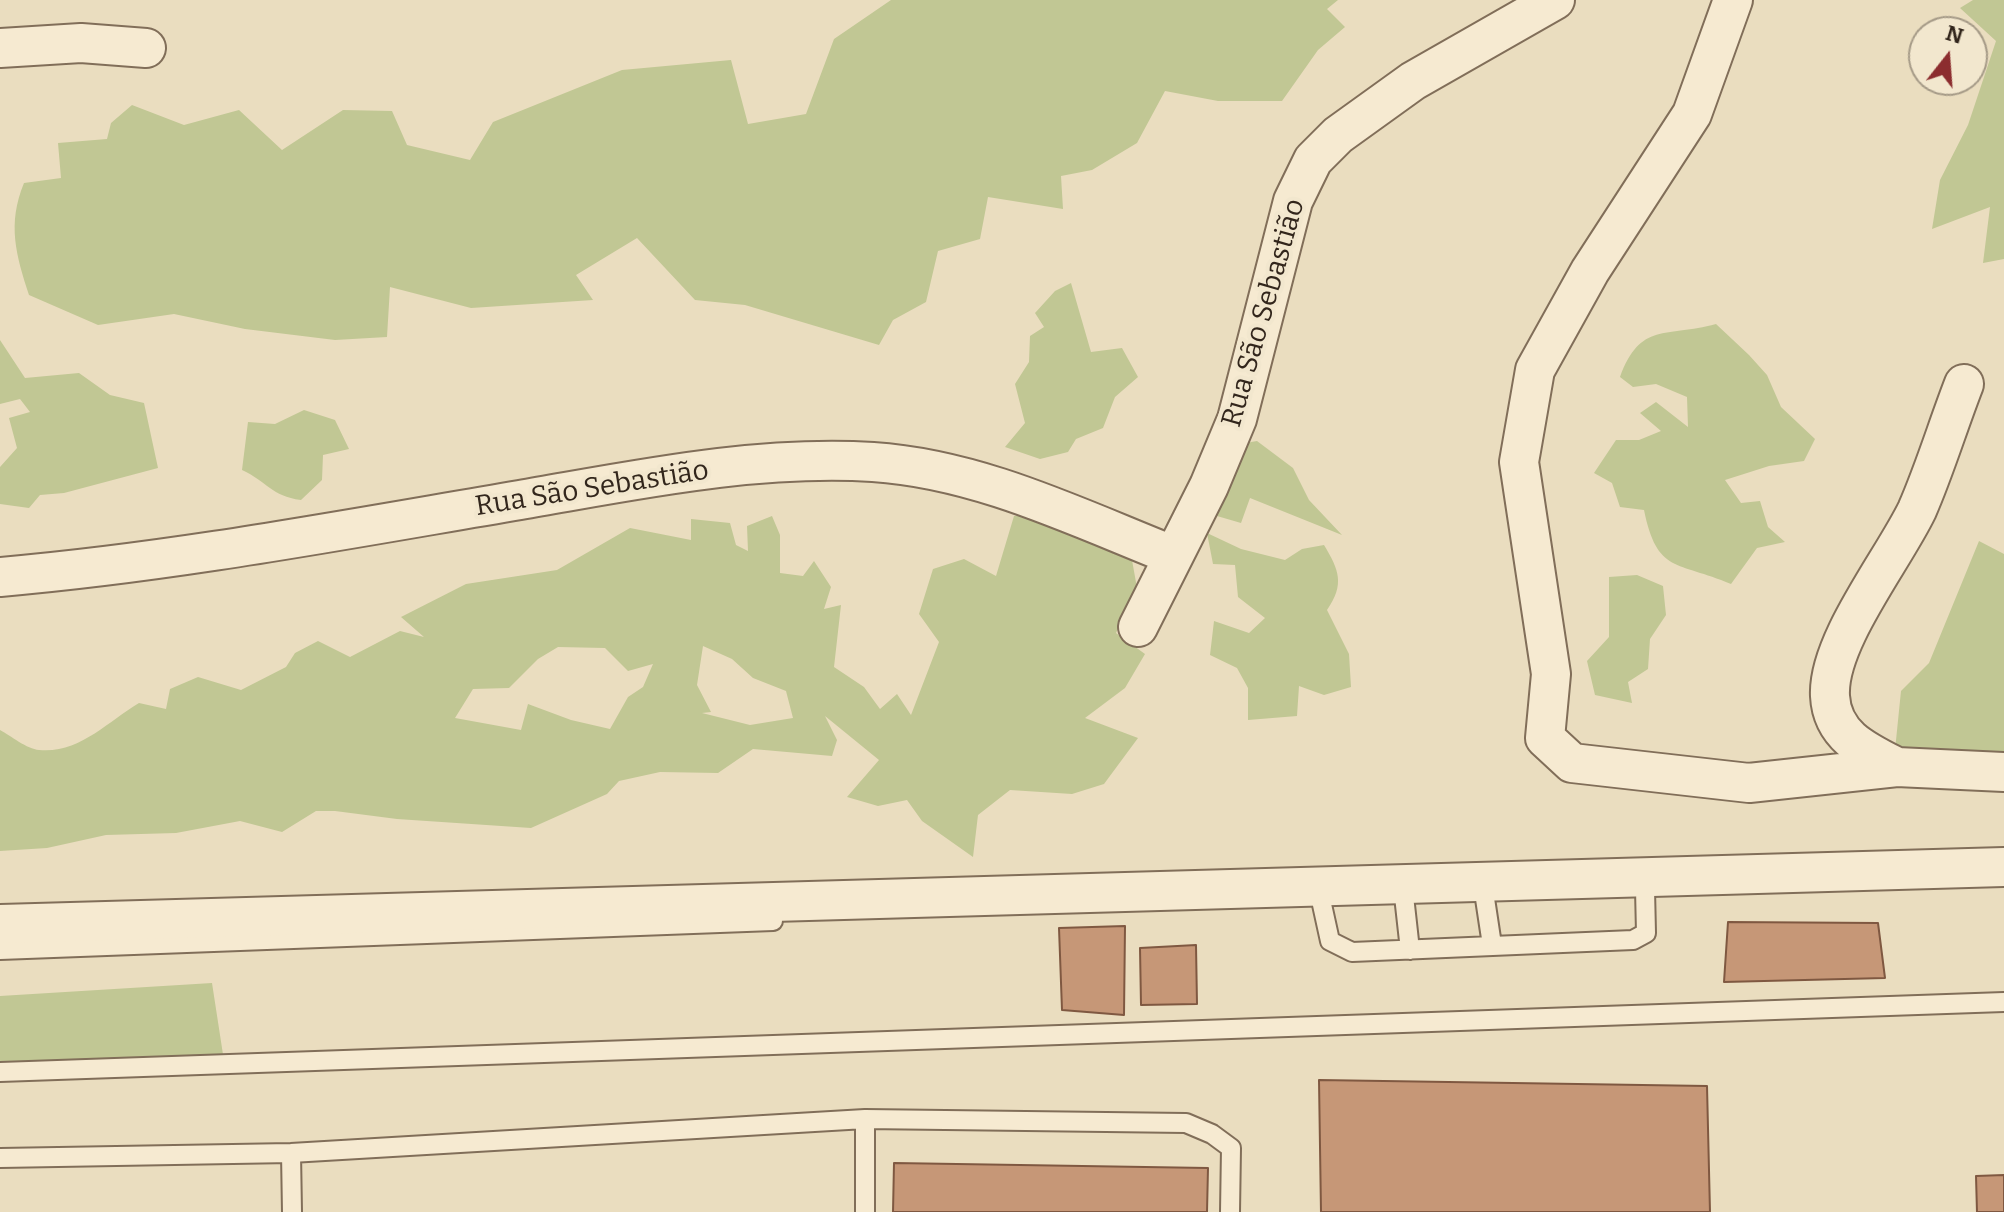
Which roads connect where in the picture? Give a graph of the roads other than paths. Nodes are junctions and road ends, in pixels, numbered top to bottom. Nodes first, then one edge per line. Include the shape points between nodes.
1 (1555, 0) edge
2 (1733, 0) edge
3 (0, 48) edge
4 (146, 48) dead end
5 (1964, 384) dead end
6 (1172, 555) junction
7 (0, 577) edge
8 (1138, 627) dead end
9 (1897, 767) junction
10 (2004, 772) edge
11 (2004, 867) edge
12 (1484, 892) junction
13 (1404, 896) junction
14 (1321, 900) junction
15 (0, 924) edge
16 (1492, 945) junction
17 (0, 950) edge
18 (1410, 950) junction
19 (2004, 1002) edge
20 (0, 1072) edge
21 (865, 1119) junction
22 (291, 1153) junction
23 (0, 1158) edge
24 (292, 1212) edge
25 (865, 1212) edge
26 (1230, 1212) edge

1 - 6 street, Rua São Sebastião via 1413,81 1338,135 1313,160 1293,201 1237,419
2 - 9 street via 1692,114 1590,271 1535,370 1519,462 1551,674 1545,738 1572,763 1749,783
3 - 4 street via 81,43
5 - 9 street via 1917,510 1837,653 1830,695 1836,722 1855,746
6 - 7 street, Rua São Sebastião via 1058,508 963,477 874,462 772,462 263,542
6 - 8 street, Rua São Sebastião
9 - 10 street
11 - 15 street
12 - 13 lane
12 - 16 lane
12 - 16 lane via 1629,885 1645,889 1646,933 1641,938
13 - 14 lane
13 - 18 lane
14 - 17 lane
14 - 18 lane via 1330,941 1341,948
16 - 18 lane
19 - 20 lane
21 - 22 lane
21 - 25 lane
21 - 26 lane via 1186,1123 1231,1148
22 - 23 lane
22 - 24 lane

